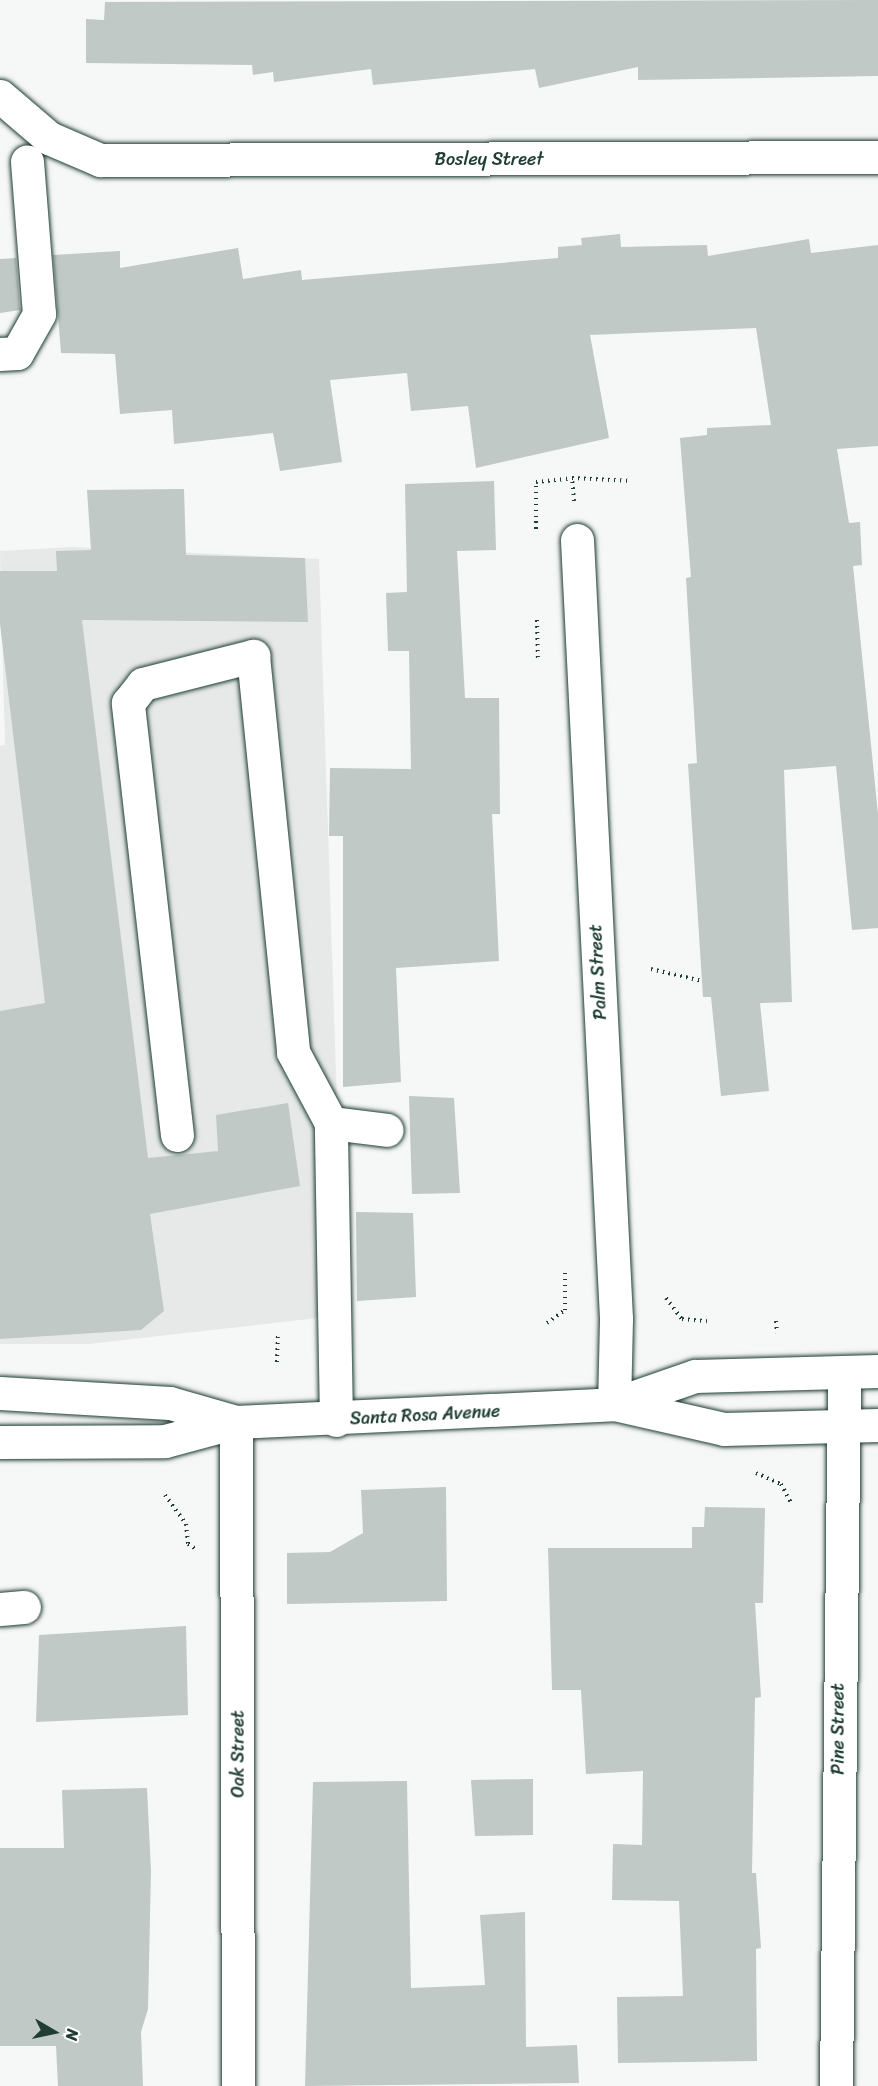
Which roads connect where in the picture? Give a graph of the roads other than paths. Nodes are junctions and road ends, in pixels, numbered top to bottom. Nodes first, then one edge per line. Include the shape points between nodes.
1 (0, 96) edge
2 (878, 157) edge
3 (100, 160) junction
4 (14, 161) edge
5 (0, 354) edge
6 (577, 540) road end
7 (331, 1123) junction
8 (387, 1130) dead end
9 (177, 1135) dead end
10 (878, 1371) edge
11 (843, 1372) junction
12 (0, 1393) edge
13 (614, 1404) junction
14 (336, 1420) junction
15 (236, 1422) junction
16 (842, 1425) junction
17 (878, 1425) edge
18 (0, 1442) edge
19 (238, 2086) edge
20 (836, 2086) edge

1 - 3 street, Bosley Street via 49,138
2 - 3 street, Bosley Street
3 - 4 street, Bosley Street
4 - 5 street via 39,314 17,353
6 - 13 street, Palm Street via 616,1319
7 - 8 street
7 - 9 street via 293,1052 252,656 143,684 128,703
7 - 14 street
10 - 11 street, Santa Rosa Avenue
11 - 13 street, Santa Rosa Avenue via 695,1376
11 - 16 street, Pine Street
12 - 15 street, Santa Rosa Avenue via 170,1403
13 - 14 street, Santa Rosa Avenue
13 - 16 street, Santa Rosa Avenue via 724,1429
14 - 15 street, Santa Rosa Avenue
15 - 18 street, Santa Rosa Avenue via 165,1441
15 - 19 street, Oak Street
16 - 17 street, Santa Rosa Avenue
16 - 20 street, Pine Street

